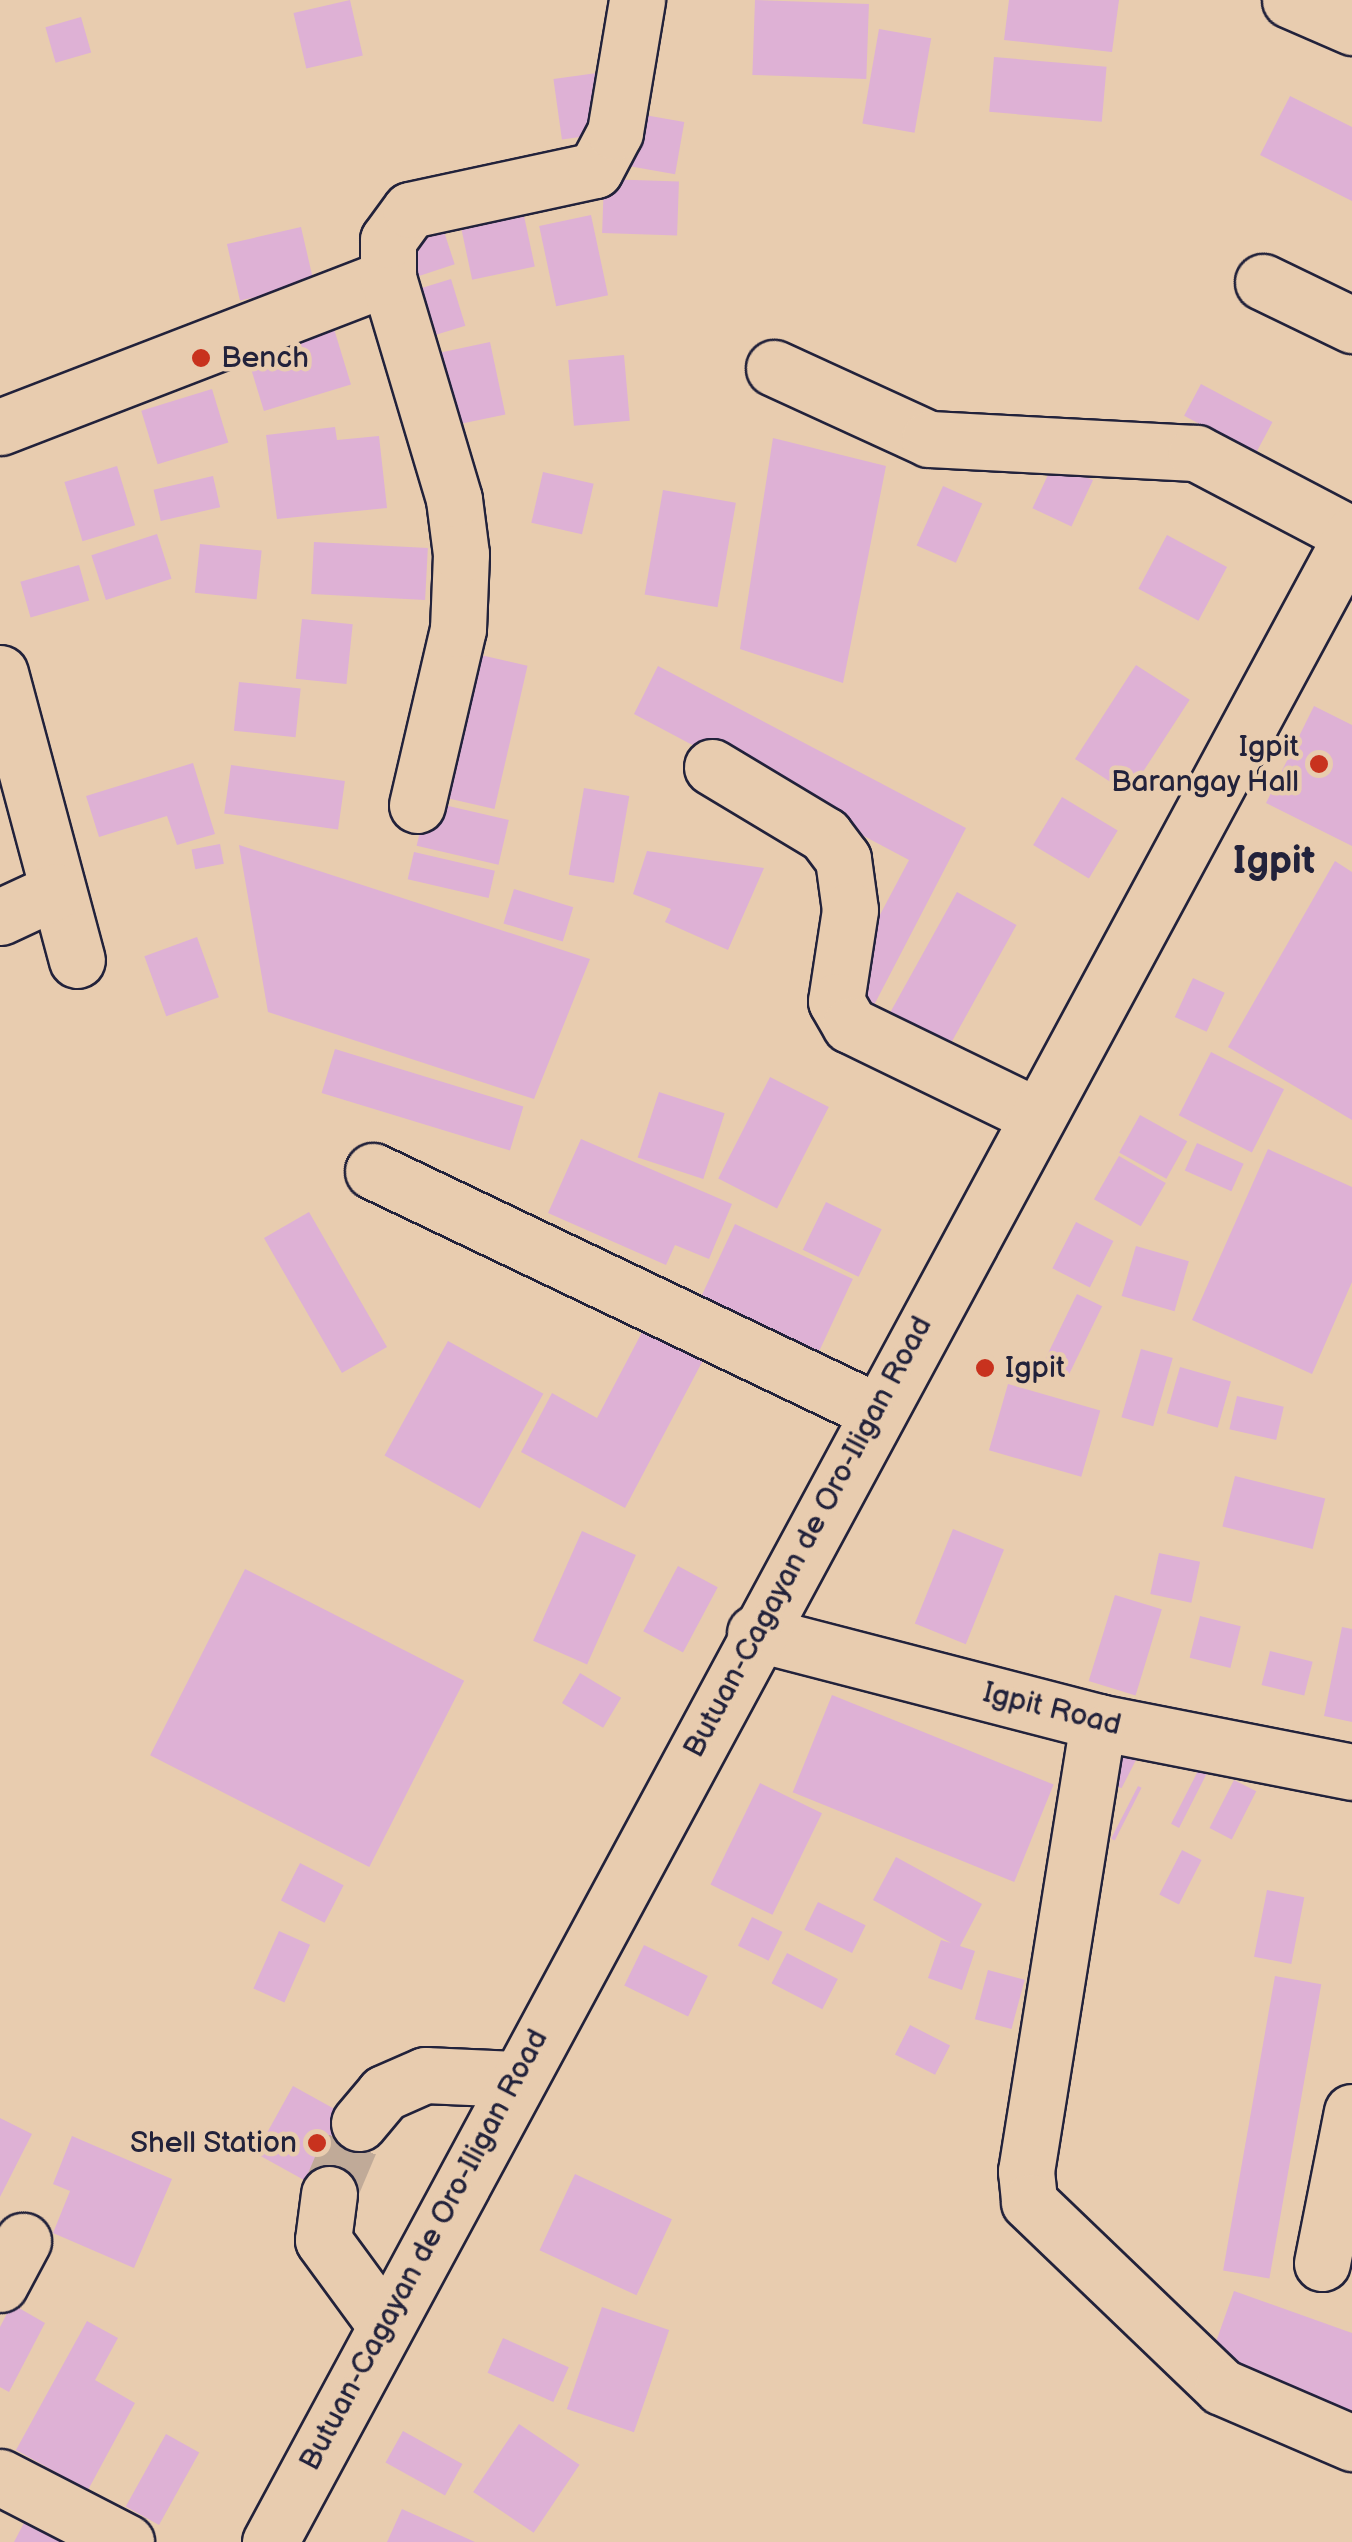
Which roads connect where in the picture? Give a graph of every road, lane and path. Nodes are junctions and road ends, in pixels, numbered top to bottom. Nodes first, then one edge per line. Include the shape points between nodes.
1 (637, 0) edge
2 (1290, 0) edge
3 (1352, 27) edge
4 (388, 277) junction
5 (1263, 282) dead end
6 (1352, 325) edge
7 (774, 368) dead end
8 (0, 426) edge
9 (1352, 535) edge
10 (0, 673) edge
11 (712, 767) dead end
12 (416, 805) dead end
13 (14, 806) edge
14 (56, 891) junction
15 (0, 918) edge
16 (77, 960) dead end
17 (1036, 1116) junction
18 (373, 1172) dead end
19 (876, 1411) junction
20 (755, 1633) junction
21 (1098, 1722) junction
22 (1352, 1772) edge
23 (515, 2079) junction
24 (1352, 2112) edge
25 (358, 2122) tunnel mouth
26 (329, 2194) tunnel mouth
27 (1322, 2263) dead end
28 (384, 2322) junction
29 (1352, 2444) edge
30 (0, 2477) edge
31 (126, 2542) edge
32 (270, 2542) edge

1 - 4 main road via 618,116 595,170 410,210 388,240
2 - 3 main road
4 - 8 main road
4 - 12 main road via 454,500 461,554 458,629
5 - 6 main road
7 - 9 main road via 928,439 1196,454
9 - 17 main road, Butuan-Cagayan de Oro-Iligan Road
10 - 13 main road
11 - 17 main road via 825,835 843,859 850,910 836,1001 850,1025
13 - 14 main road
14 - 15 main road
14 - 16 main road
17 - 19 main road, Butuan-Cagayan de Oro-Iligan Road
18 - 19 main road
19 - 20 main road, Butuan-Cagayan de Oro-Iligan Road
20 - 21 main road, Igpit Road
20 - 23 main road, Butuan-Cagayan de Oro-Iligan Road
21 - 22 main road, Igpit Road
21 - 29 main road via 1026,2171 1029,2202 1222,2387
23 - 25 main road via 426,2076 384,2093
23 - 28 main road, Butuan-Cagayan de Oro-Iligan Road
24 - 27 main road
26 - 28 main road via 323,2240
28 - 32 main road, Butuan-Cagayan de Oro-Iligan Road
30 - 31 main road

